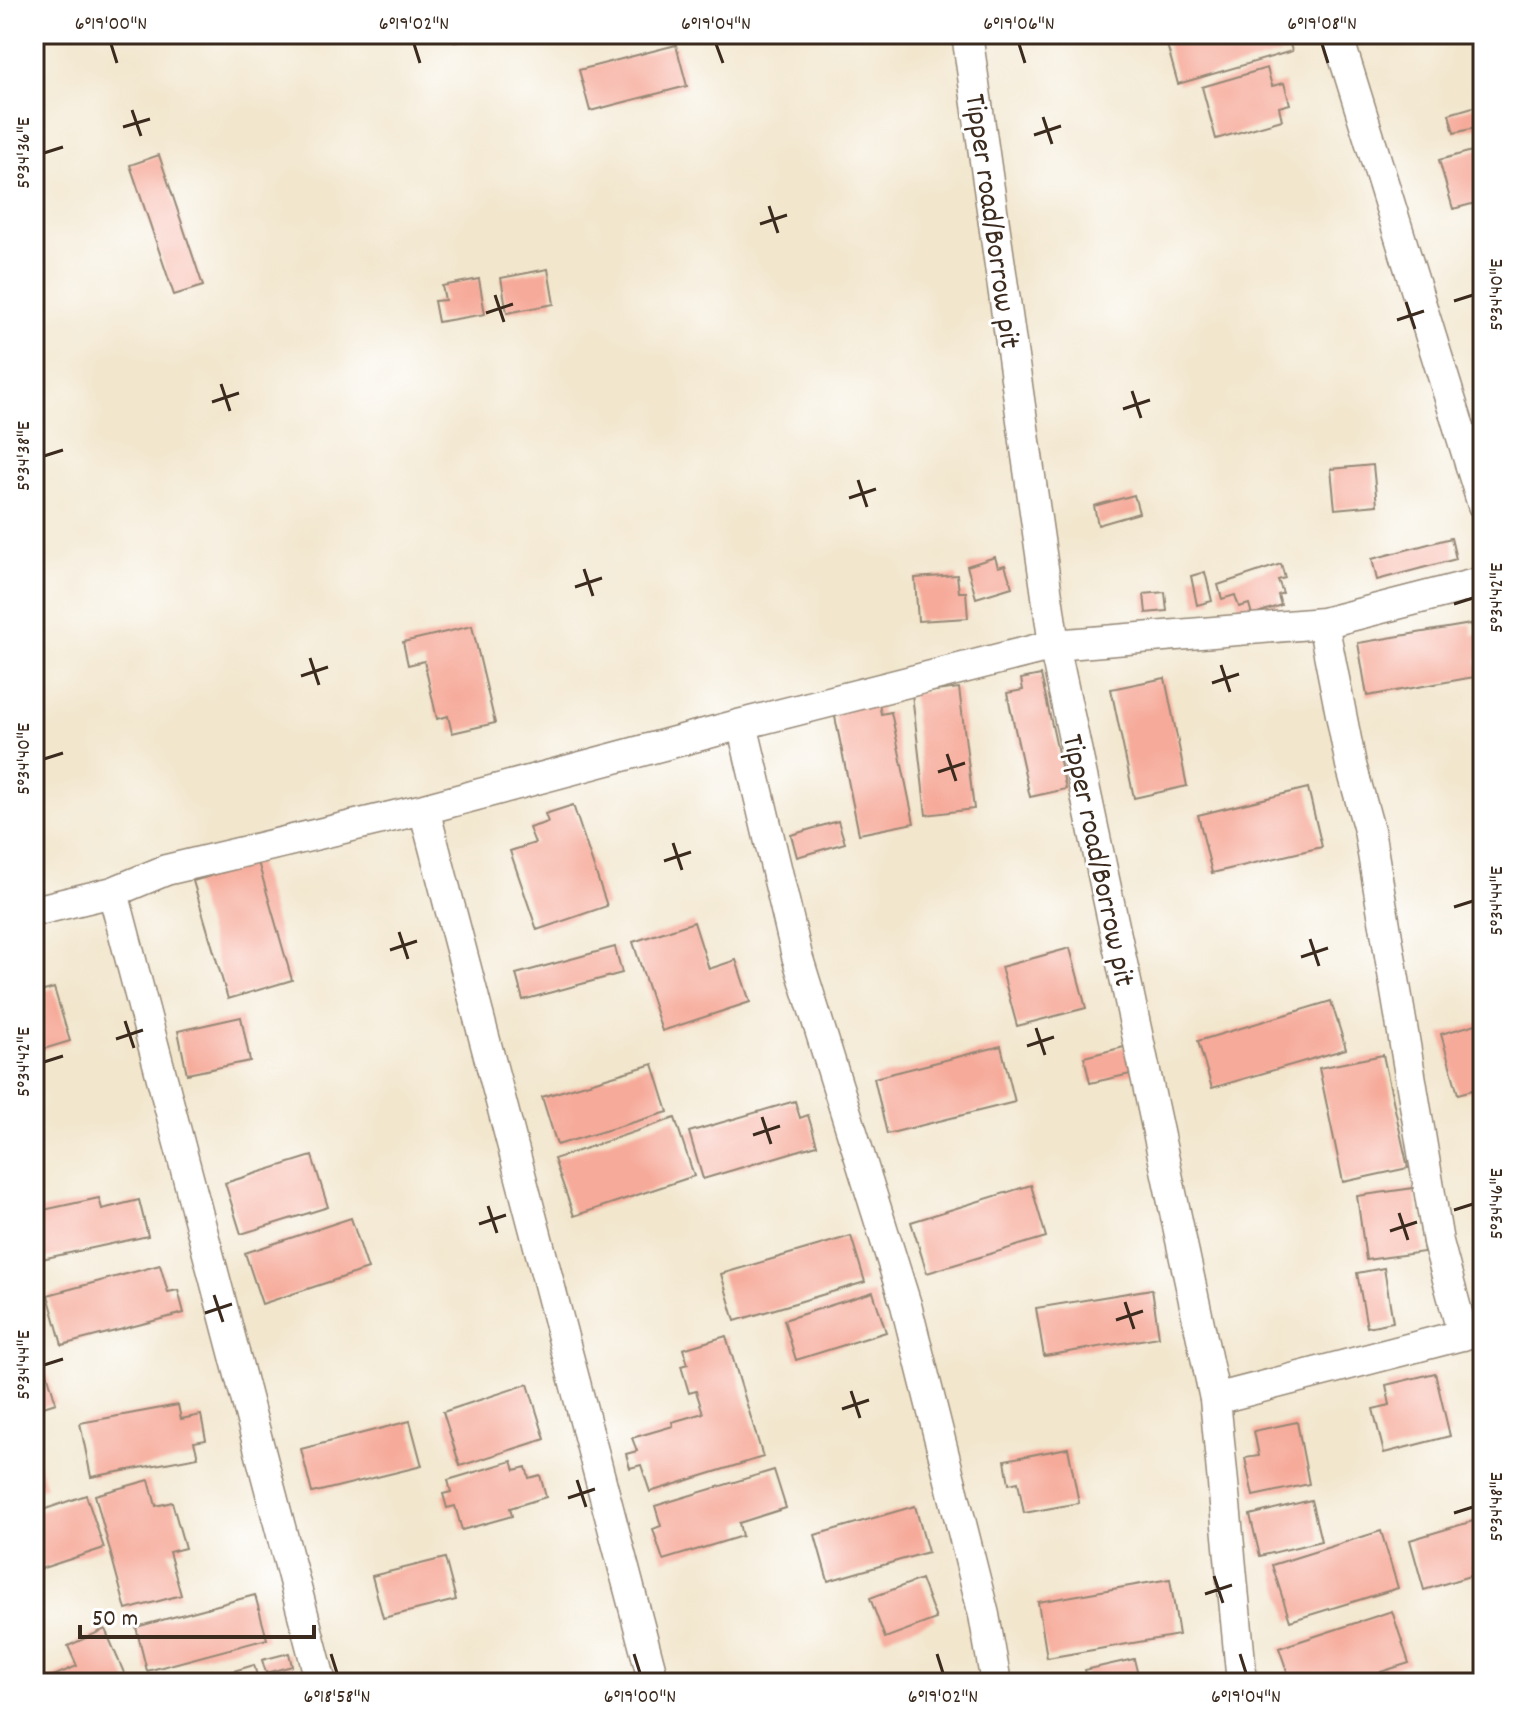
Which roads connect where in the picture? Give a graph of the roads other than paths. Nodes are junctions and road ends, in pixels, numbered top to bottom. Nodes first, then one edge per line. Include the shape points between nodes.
1 (967, 34) edge
2 (1337, 34) edge
3 (1483, 505) edge
4 (1483, 582) edge
5 (1323, 623) junction
6 (1054, 645) junction
7 (742, 724) junction
8 (424, 809) junction
9 (113, 892) junction
10 (34, 911) edge
11 (1473, 1332) edge
12 (1215, 1399) junction
13 (319, 1683) edge
14 (654, 1683) edge
15 (996, 1683) edge
16 (1242, 1683) edge

1 - 6 street, Tipper road/Borrow pit
2 - 3 street
4 - 5 street
5 - 6 street
5 - 11 street via 1369,830 1438,1242
6 - 7 street
6 - 12 street, Tipper road/Borrow pit
7 - 8 street
7 - 15 street via 797,956 906,1305 984,1615
8 - 9 street via 166,870
8 - 14 street
9 - 10 street
9 - 13 street
11 - 12 street
12 - 16 street, Tipper road/Borrow pit

